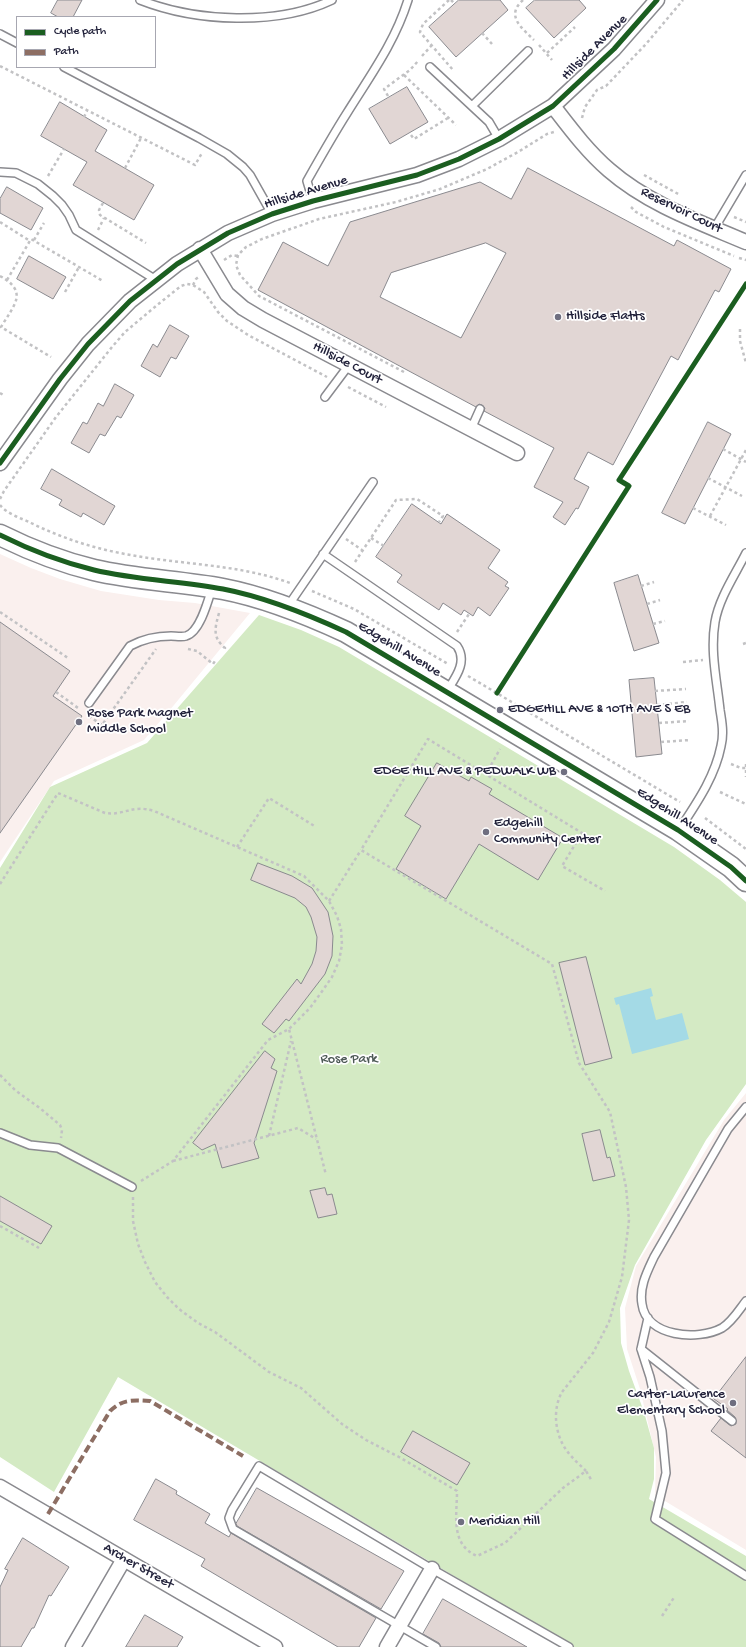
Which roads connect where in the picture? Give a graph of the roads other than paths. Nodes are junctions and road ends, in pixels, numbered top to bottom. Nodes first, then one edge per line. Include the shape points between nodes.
1 (140, 0) edge
2 (332, 0) edge
3 (408, 0) edge
4 (657, 0) edge
5 (0, 34) edge
6 (16, 42) edge
7 (528, 52) dead end
8 (430, 67) dead end
9 (66, 68) edge
10 (472, 106) junction
11 (553, 106) junction
12 (499, 139) junction
13 (0, 172) edge
14 (746, 175) edge
15 (313, 201) junction
16 (272, 214) junction
17 (714, 229) junction
18 (746, 242) edge
19 (200, 249) junction
20 (156, 280) junction
21 (349, 365) junction
22 (325, 397) dead end
23 (480, 409) dead end
24 (471, 429) junction
25 (517, 453) dead end
26 (0, 463) edge
27 (373, 482) dead end
28 (0, 535) edge
29 (746, 553) edge
30 (323, 554) junction
31 (212, 587) junction
32 (287, 608) junction
33 (447, 692) junction
34 (89, 702) dead end
35 (678, 830) junction
36 (746, 881) edge
37 (746, 1107) edge
38 (0, 1133) edge
39 (132, 1187) road end
40 (746, 1301) edge
41 (648, 1318) junction
42 (641, 1349) junction
43 (732, 1421) dead end
44 (0, 1487) edge
45 (124, 1559) junction
46 (432, 1569) junction
47 (746, 1576) edge
48 (400, 1626) junction
49 (73, 1647) edge
50 (275, 1647) edge
51 (387, 1647) edge
52 (436, 1647) edge
53 (569, 1647) edge

1 - 2 lane via 181,11 218,17 255,18 301,11
3 - 15 lane via 383,57 307,181
4 - 11 street, Hillside Avenue via 614,49
5 - 6 lane
7 - 10 lane
8 - 10 lane
9 - 16 lane via 227,154 243,167 256,184
10 - 12 lane via 489,122
11 - 12 street, Hillside Avenue
11 - 17 street, Reservoir Court via 577,137 609,170 643,195
12 - 15 street, Hillside Avenue via 466,156 417,175
13 - 20 lane via 16,173 42,187 62,205 76,230
14 - 17 lane
15 - 16 street, Hillside Avenue
16 - 19 street, Hillside Avenue via 228,233
17 - 18 street, Reservoir Court
19 - 20 street, Hillside Avenue
19 - 21 street, Hillside Court via 228,294 243,308
20 - 26 street, Hillside Avenue via 119,312 88,344 60,378
21 - 22 lane
21 - 24 street, Hillside Court
23 - 24 lane
24 - 25 street, Hillside Court
27 - 30 lane
28 - 31 street, Edgehill Avenue via 42,554 94,570
29 - 35 lane via 716,614 712,642 722,725 721,747 704,790
30 - 32 lane
30 - 33 lane via 451,641 460,651 462,662
31 - 32 street, Edgehill Avenue
31 - 34 lane via 205,610 193,631 187,636 156,636 130,646
32 - 33 street, Edgehill Avenue via 346,632
33 - 35 street, Edgehill Avenue
35 - 36 street, Edgehill Avenue via 731,867
37 - 41 lane via 728,1129 645,1276 641,1296 642,1306
38 - 39 lane via 30,1146 58,1148
40 - 41 lane via 731,1321 711,1332 690,1335 671,1332 658,1327
41 - 42 lane
42 - 43 lane
42 - 47 lane via 662,1431 666,1473 655,1519
44 - 45 street, Archer Street
45 - 49 street
45 - 50 street, Archer Street
46 - 48 street
46 - 48 lane via 259,1466 232,1510 229,1518 233,1529
46 - 53 lane
48 - 51 street
48 - 52 lane

